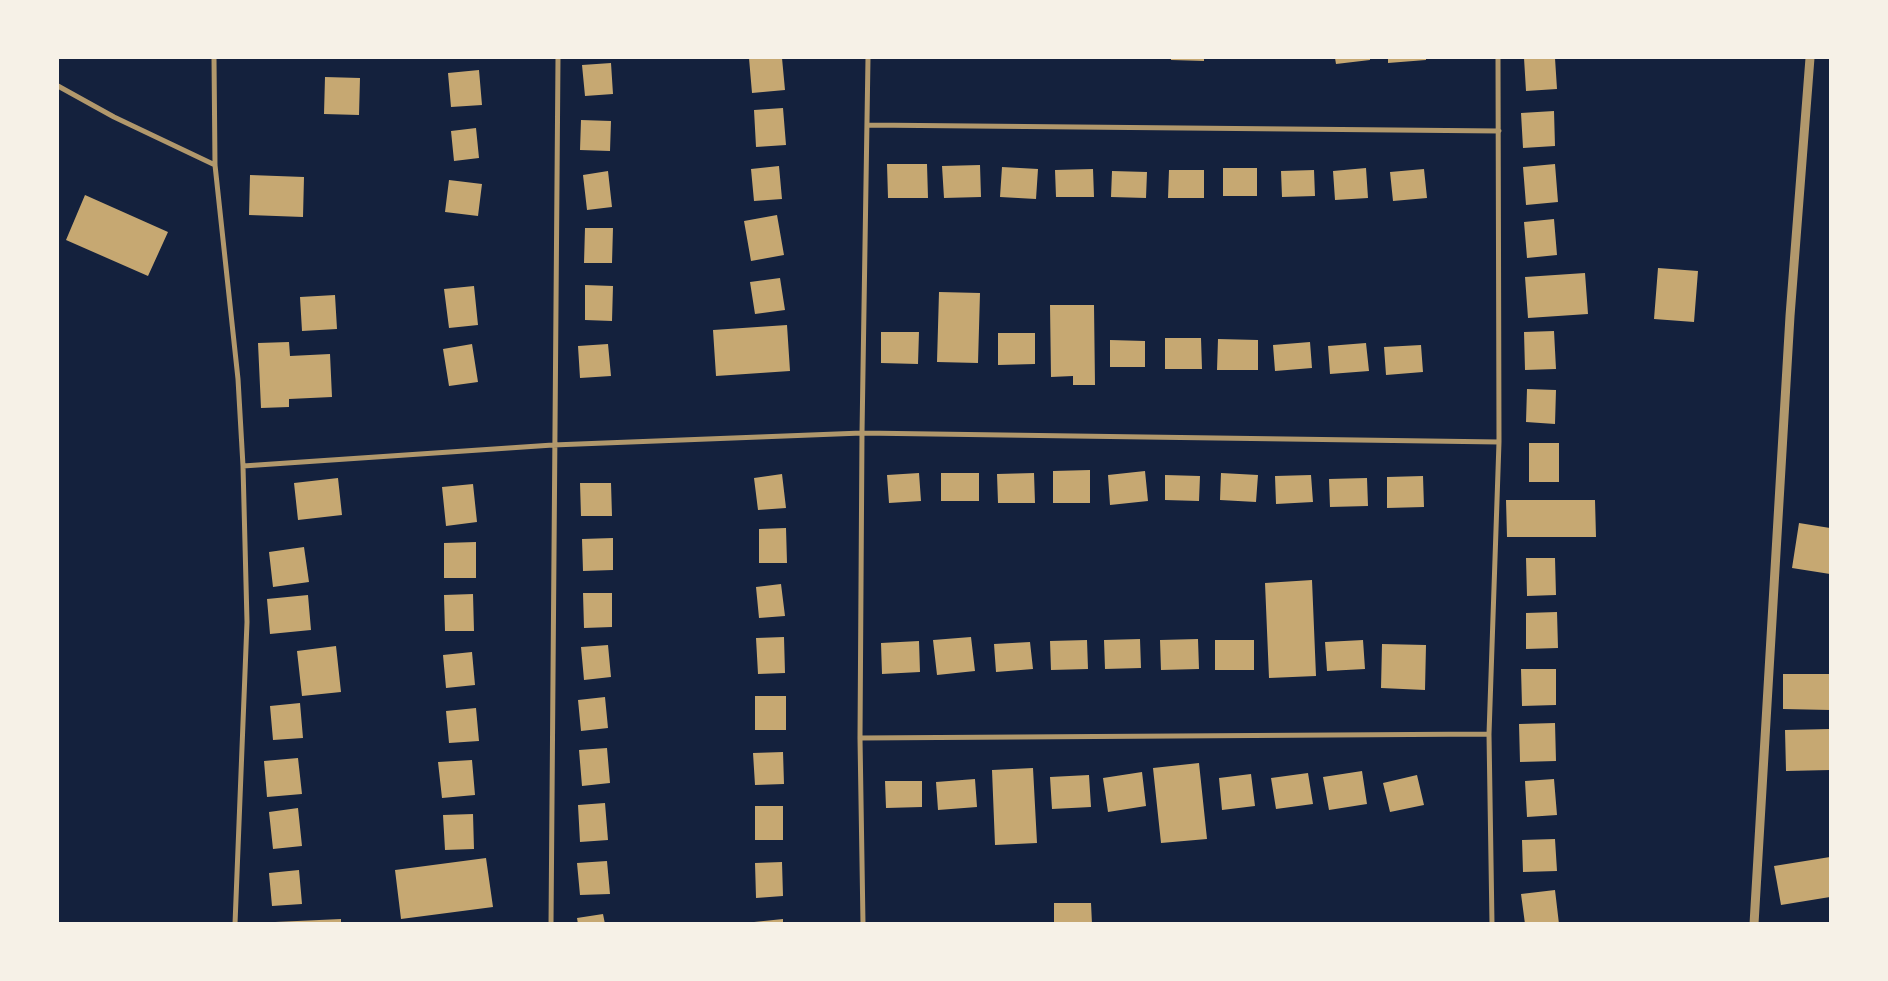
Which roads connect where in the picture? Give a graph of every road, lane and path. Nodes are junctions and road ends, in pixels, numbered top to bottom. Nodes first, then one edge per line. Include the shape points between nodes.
1 (214, 58) edge
2 (558, 58) edge
3 (868, 58) edge
4 (1498, 58) edge
5 (1810, 58) edge
6 (58, 86) edge
7 (866, 125) junction
8 (1499, 131) junction
9 (215, 165) junction
10 (862, 433) junction
11 (1499, 442) junction
12 (553, 445) junction
13 (243, 466) junction
14 (1489, 734) junction
15 (860, 738) junction
16 (235, 924) edge
17 (551, 924) edge
18 (864, 924) edge
19 (1492, 924) edge
20 (1754, 924) edge

1 - 9 street
2 - 12 street
3 - 7 street
4 - 8 street
5 - 20 street via 1790,316
6 - 9 street via 114,117
7 - 8 street
7 - 10 street
8 - 11 street
9 - 13 street via 238,379
10 - 11 street
10 - 12 street
10 - 15 street
11 - 14 street
12 - 13 street
12 - 17 street
13 - 16 street via 247,622
14 - 15 street
14 - 19 street
15 - 18 street

